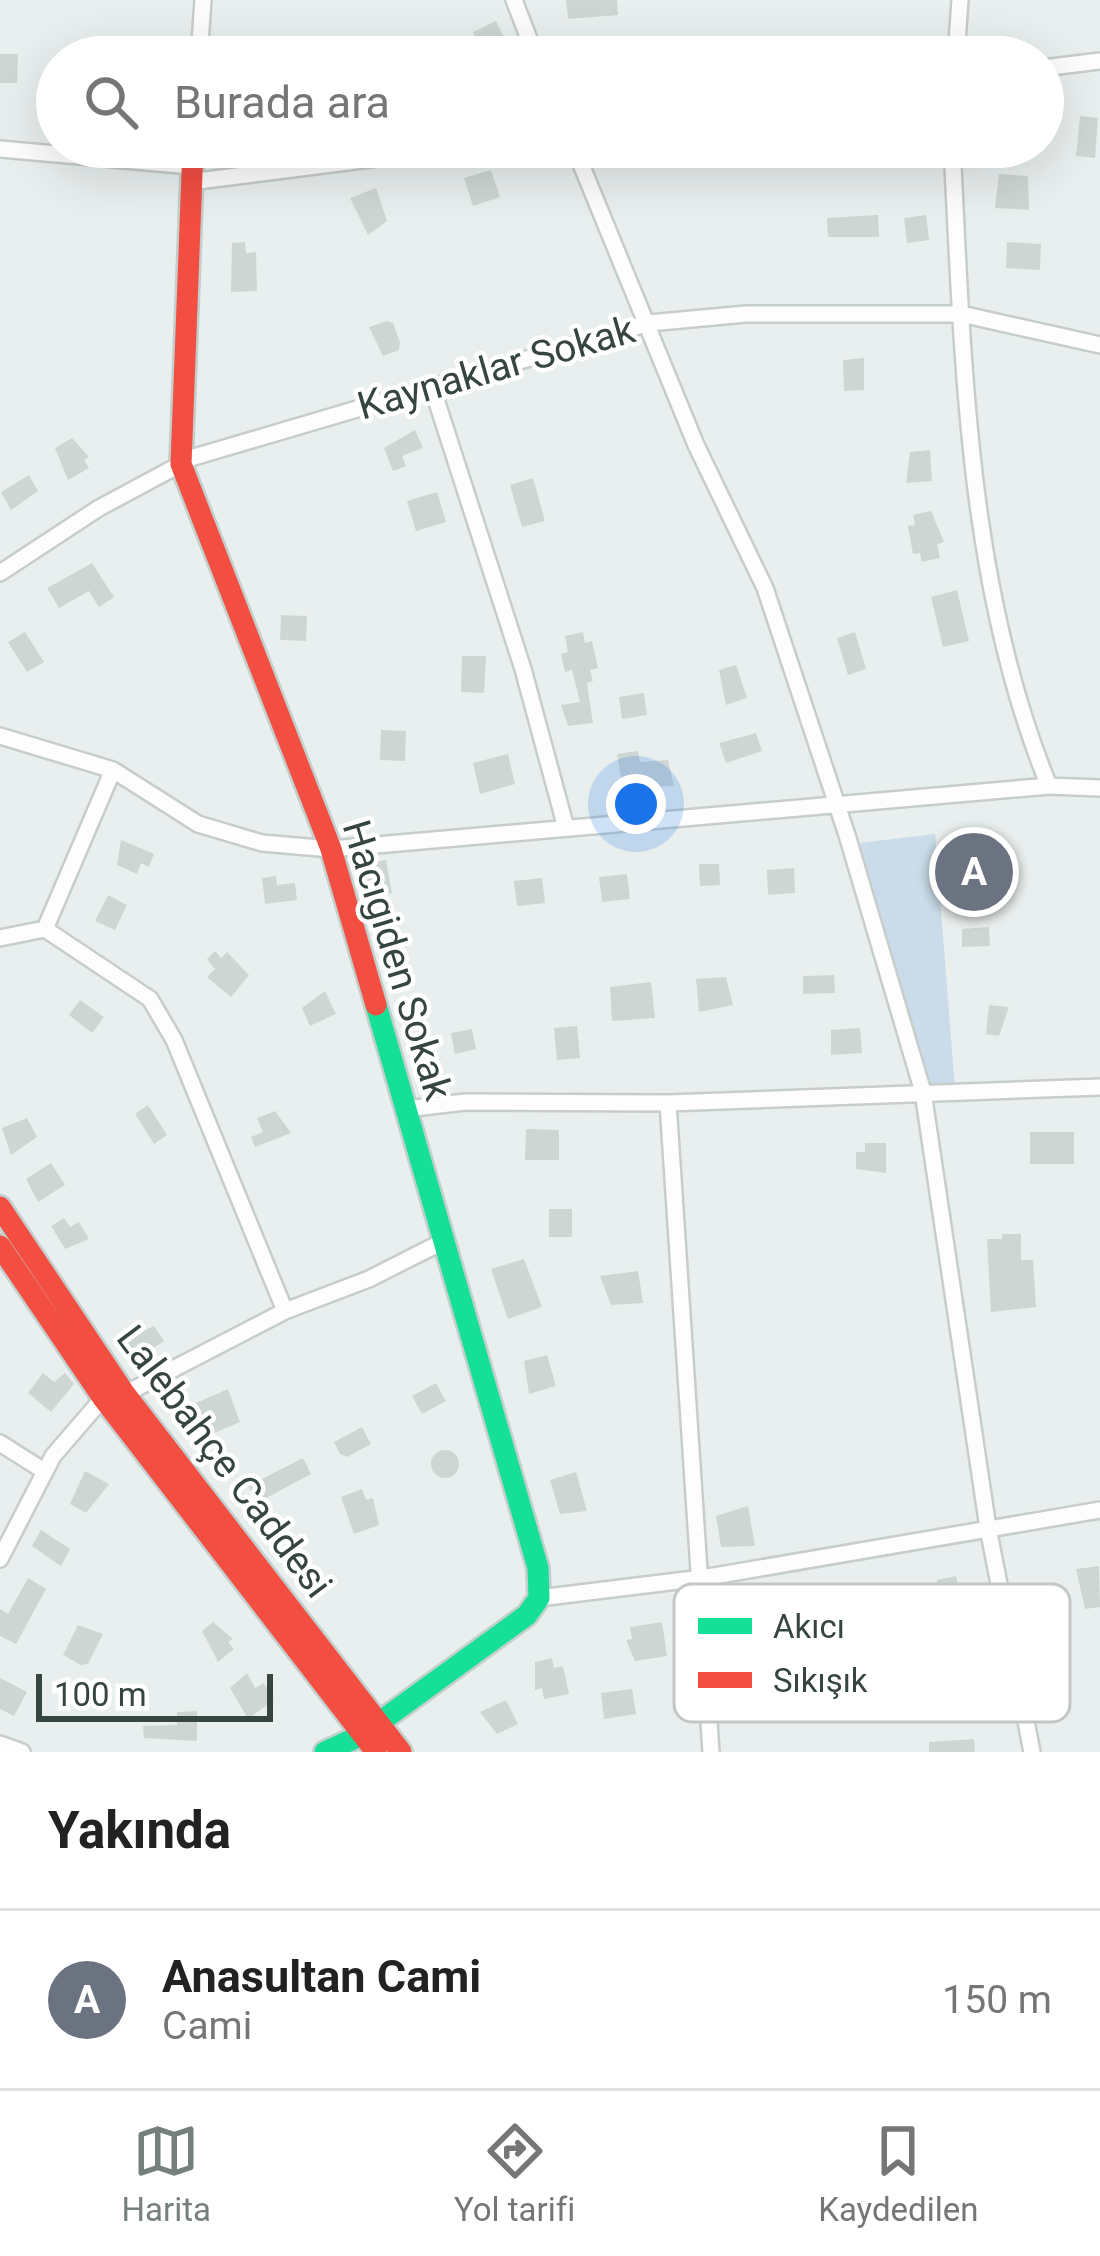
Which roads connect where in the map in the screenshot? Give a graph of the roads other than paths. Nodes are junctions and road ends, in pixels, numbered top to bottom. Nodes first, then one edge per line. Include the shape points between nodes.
1 (203, 0) edge
2 (514, 0) edge
3 (960, 0) edge
4 (200, 36) edge
5 (528, 36) edge
6 (957, 36) edge
7 (1100, 61) edge
8 (1064, 65) edge
9 (0, 149) edge
10 (36, 152) edge
11 (191, 168) edge
12 (583, 168) edge
13 (953, 168) edge
14 (961, 314) junction
15 (649, 323) junction
16 (1100, 345) edge
17 (432, 387) junction
18 (181, 464) junction
19 (0, 573) edge
20 (0, 736) edge
21 (113, 770) junction
22 (1049, 786) junction
23 (1100, 788) edge
24 (836, 803) junction
25 (566, 828) junction
26 (331, 849) junction
27 (45, 929) junction
28 (0, 938) edge
29 (1100, 1087) edge
30 (923, 1092) junction
31 (668, 1103) junction
32 (406, 1109) junction
33 (0, 1207) edge
34 (442, 1241) junction
35 (0, 1246) edge
36 (285, 1311) junction
37 (114, 1396) junction
38 (0, 1443) edge
39 (44, 1471) junction
40 (1100, 1510) edge
41 (988, 1528) junction
42 (0, 1559) edge
43 (702, 1578) junction
44 (702, 1584) edge
45 (999, 1584) edge
46 (539, 1598) junction
47 (709, 1722) edge
48 (1027, 1722) edge
49 (372, 1736) edge
50 (0, 1744) edge
51 (22, 1752) edge
52 (325, 1752) edge
53 (401, 1752) edge
54 (711, 1752) edge
55 (1033, 1752) edge

1 - 4 street
2 - 5 street
3 - 6 street
7 - 8 street
9 - 10 street
11 - 18 street, Hacıgiden Sokak
12 - 15 street
13 - 14 street
14 - 15 street, Kaynaklar Sokak via 746,314
14 - 16 street, Kaynaklar Sokak
14 - 22 street via 985,539 1028,736
15 - 17 street, Kaynaklar Sokak
15 - 24 street via 765,588
17 - 18 street, Kaynaklar Sokak
17 - 25 street via 524,669
18 - 19 street, Kaynaklar Sokak
18 - 26 street, Hacıgiden Sokak
20 - 21 street
21 - 26 street via 198,824 262,843
21 - 27 street
22 - 23 street
22 - 24 street
24 - 25 street
24 - 30 street
25 - 26 street
26 - 32 street, Hacıgiden Sokak
27 - 28 street
27 - 36 street via 150,998 175,1040
29 - 30 street
30 - 31 street
30 - 41 street
31 - 32 street
31 - 43 street
32 - 34 street, Hacıgiden Sokak
33 - 37 street, Lalebahçe Caddesi
34 - 36 street
34 - 46 street, Hacıgiden Sokak via 532,1536
35 - 37 street, Lalebahçe Caddesi
36 - 37 street
37 - 39 street
37 - 49 street, Lalebahçe Caddesi
38 - 39 street
39 - 42 street
40 - 41 street
41 - 43 street
41 - 45 street
43 - 44 street
43 - 46 street
46 - 49 street
47 - 54 street
48 - 55 street
49 - 52 street
49 - 53 street, Lalebahçe Caddesi
50 - 51 street

